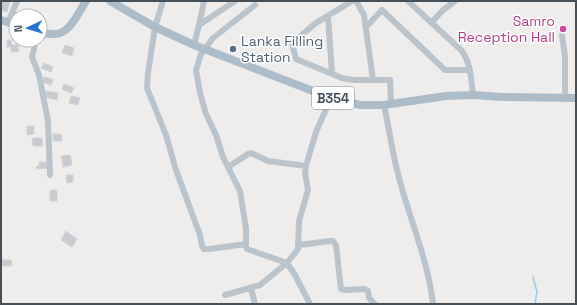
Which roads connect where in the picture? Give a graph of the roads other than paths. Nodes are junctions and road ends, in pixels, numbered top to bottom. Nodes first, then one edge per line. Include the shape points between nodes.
1 (86, 1) edge
2 (110, 1) edge
3 (163, 1) edge
4 (204, 1) edge
5 (235, 1) edge
6 (352, 1) edge
7 (356, 1) edge
8 (408, 1) edge
9 (455, 1) edge
10 (255, 5) dead end
11 (328, 16) junction
12 (432, 22) junction
13 (199, 25) junction
14 (155, 27) junction
15 (366, 27) junction
16 (48, 34) edge
17 (562, 35) dead end
18 (194, 45) junction
19 (34, 48) edge
20 (204, 49) junction
21 (470, 70) junction
22 (332, 72) junction
23 (373, 80) junction
24 (473, 95) junction
25 (565, 97) junction
26 (331, 98) junction
27 (576, 98) edge
28 (388, 104) junction
29 (306, 166) junction
30 (228, 167) junction
31 (50, 175) dead end
32 (246, 244) junction
33 (299, 245) junction
34 (287, 263) junction
35 (251, 288) junction
36 (226, 295) dead end
37 (255, 304) edge
38 (310, 304) edge
39 (375, 304) edge
40 (433, 304) edge

1 - 16 main road via 70,27 54,35
2 - 14 main road, B354
3 - 14 street
4 - 13 street
5 - 13 street
6 - 11 street
7 - 15 street via 364,15
8 - 12 street
9 - 12 street
10 - 20 street via 213,38
11 - 22 street
11 - 22 street via 292,43 296,59
12 - 21 street via 462,51 468,59
13 - 18 street
14 - 18 main road, B354
14 - 32 street via 147,88 166,135 202,246 208,250
15 - 21 street via 382,10 445,70
15 - 23 street
17 - 25 street
18 - 20 main road, B354
19 - 31 street via 32,57 39,75 48,121
20 - 26 main road, B354
20 - 30 street via 196,70 200,93
21 - 24 street
22 - 23 street via 342,78
23 - 28 street via 390,80
24 - 25 main road, B354
24 - 28 main road, B354
25 - 27 main road, B354
26 - 28 main road, B354 via 360,105
26 - 29 street via 316,132
28 - 40 street via 398,174 426,264
29 - 30 street via 268,161 251,153
29 - 33 street via 308,190 299,221
30 - 32 street via 240,191
32 - 34 street via 247,249 252,252
33 - 34 street
33 - 39 street via 333,242 336,245 341,289 365,289
34 - 35 street via 260,285
34 - 38 street
35 - 36 street
35 - 37 street

